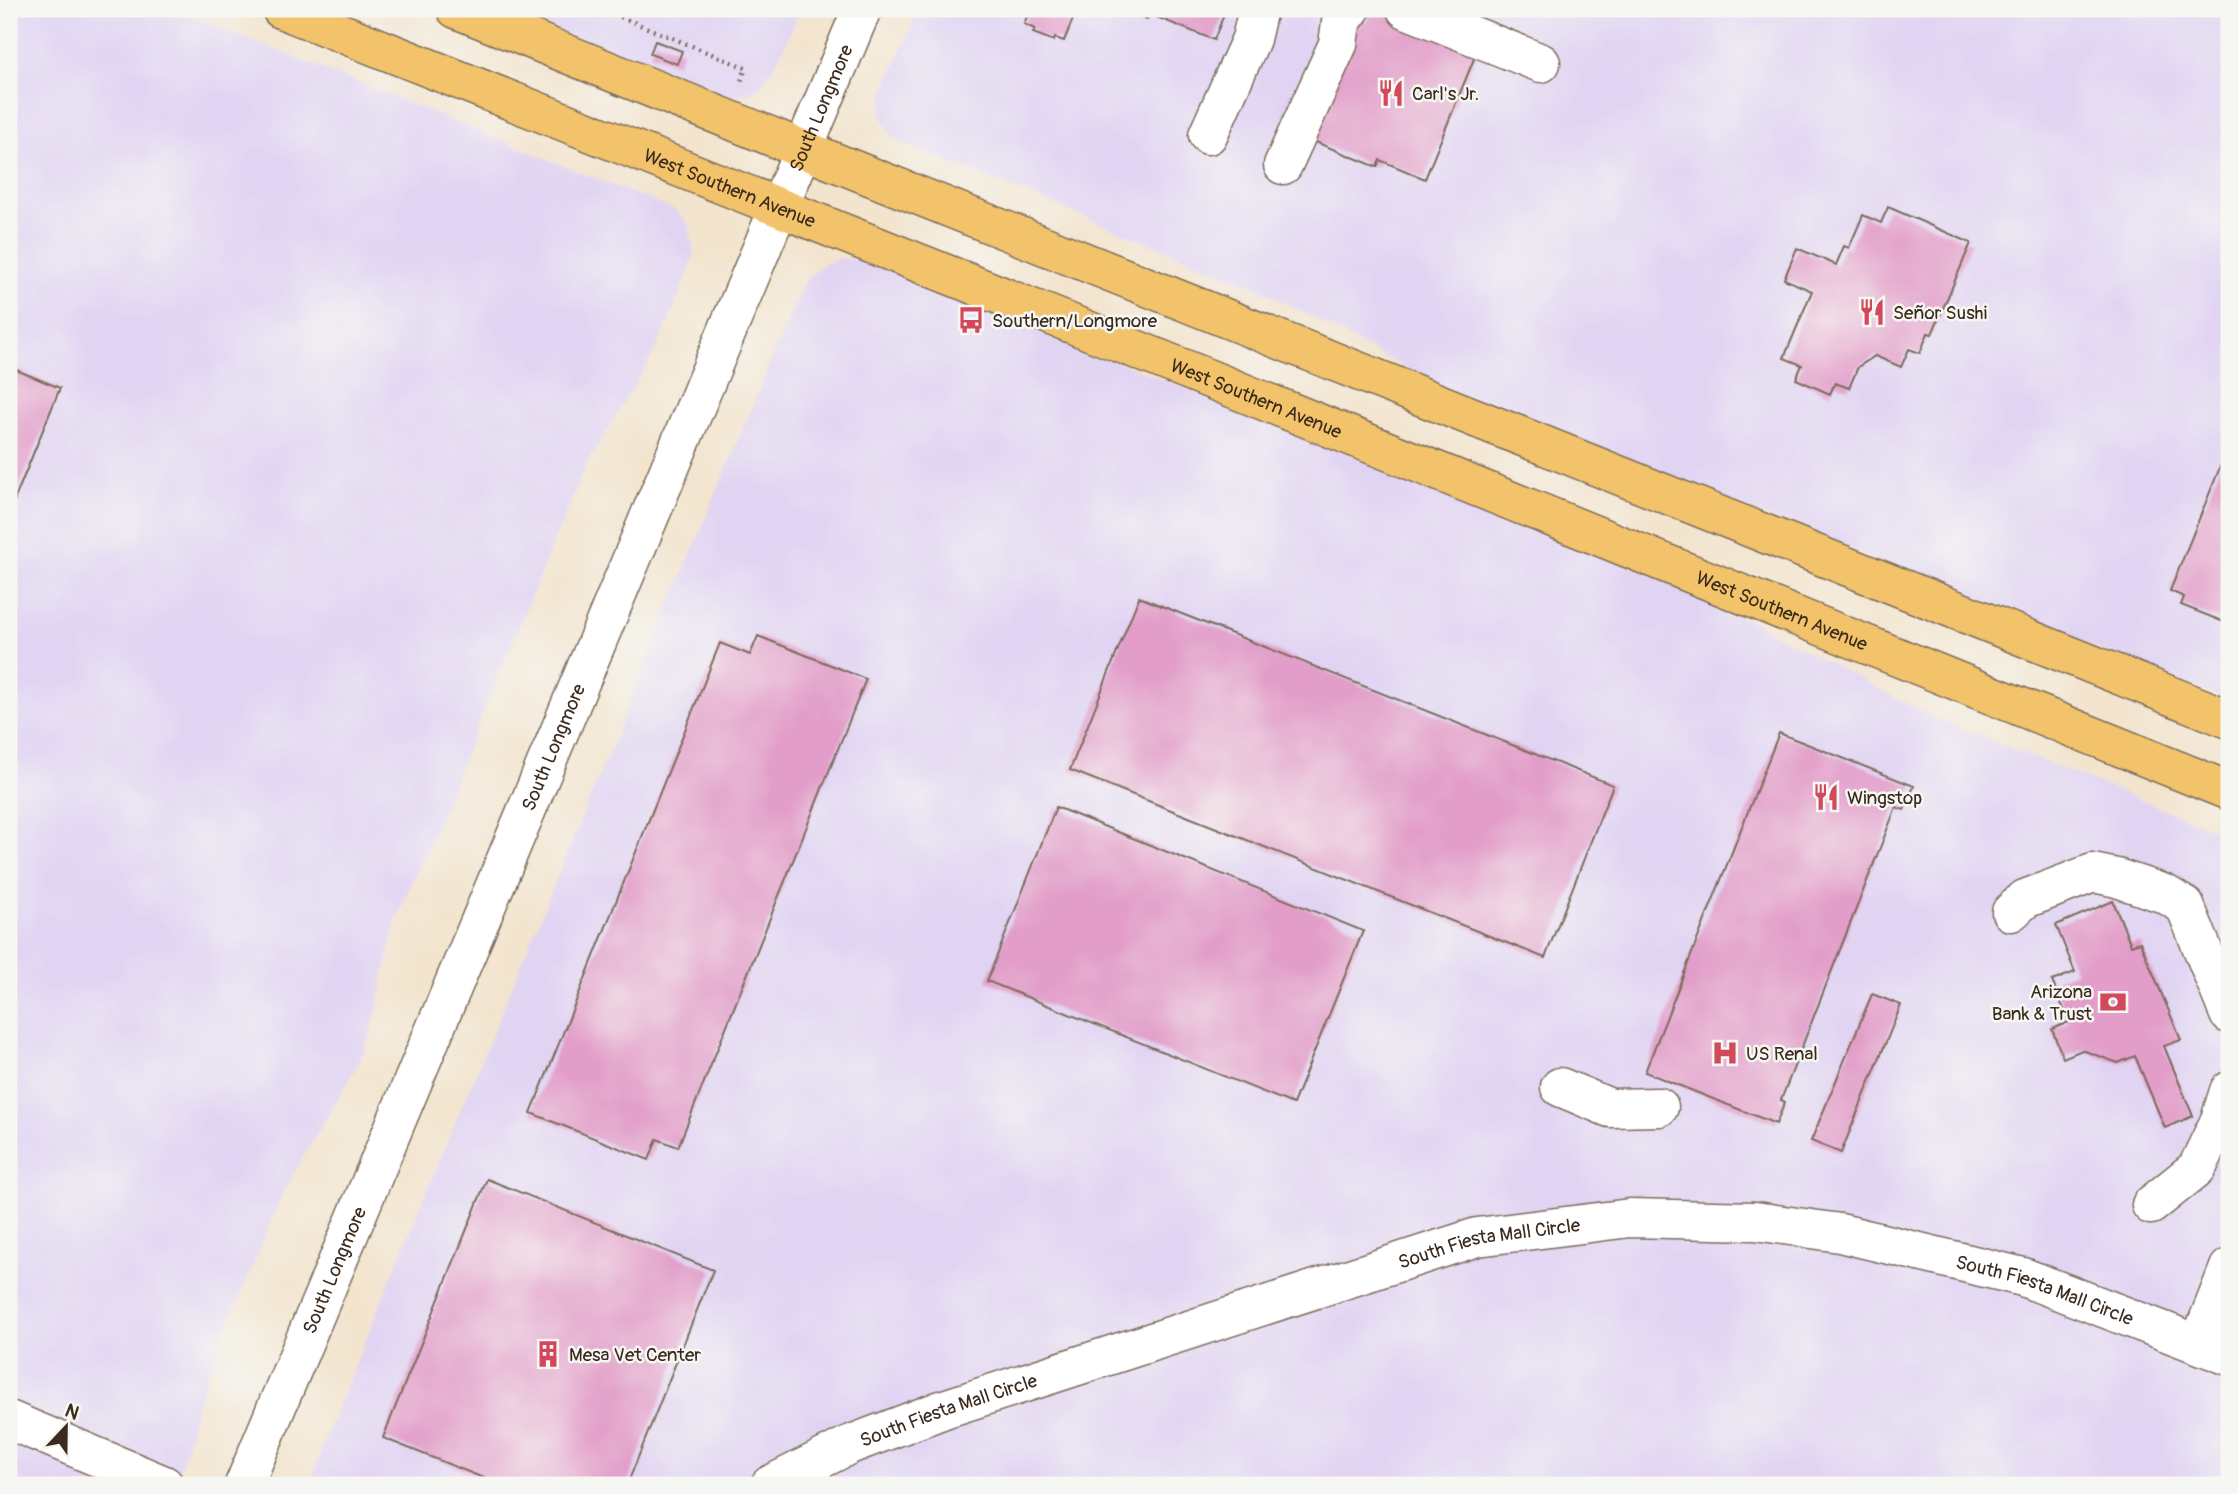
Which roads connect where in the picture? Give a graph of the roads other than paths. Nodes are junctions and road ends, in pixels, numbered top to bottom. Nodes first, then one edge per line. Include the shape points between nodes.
1 (281, 9) edge
2 (456, 9) edge
3 (862, 9) edge
4 (1258, 9) edge
5 (1351, 9) edge
6 (1406, 9) edge
7 (1541, 63) dead end
8 (1208, 135) dead end
9 (802, 149) junction
10 (1283, 166) dead end
11 (779, 206) junction
12 (2229, 719) edge
13 (2229, 791) edge
14 (2011, 912) dead end
15 (2229, 1014) edge
16 (1560, 1087) dead end
17 (2229, 1091) edge
18 (1659, 1107) dead end
19 (2151, 1205) dead end
20 (2229, 1268) edge
21 (2214, 1350) edge
22 (9, 1420) edge
23 (164, 1485) edge
24 (244, 1485) edge
25 (770, 1485) edge

1 - 11 main road, West Southern Avenue
2 - 9 main road
3 - 9 street, South Longmore
4 - 8 street via 1251,39
5 - 10 street via 1341,22 1338,44
6 - 7 street
9 - 11 street, South Longmore
9 - 12 main road
11 - 13 main road, West Southern Avenue
11 - 24 street, South Longmore
14 - 15 street via 2025,900 2093,873 2165,894 2185,906
16 - 18 street via 1611,1108
17 - 19 street via 2197,1168
20 - 21 street
21 - 25 street, South Fiesta Mall Circle via 2023,1277 1840,1233 1755,1222 1630,1218 1477,1237 944,1409 849,1445
22 - 23 street

